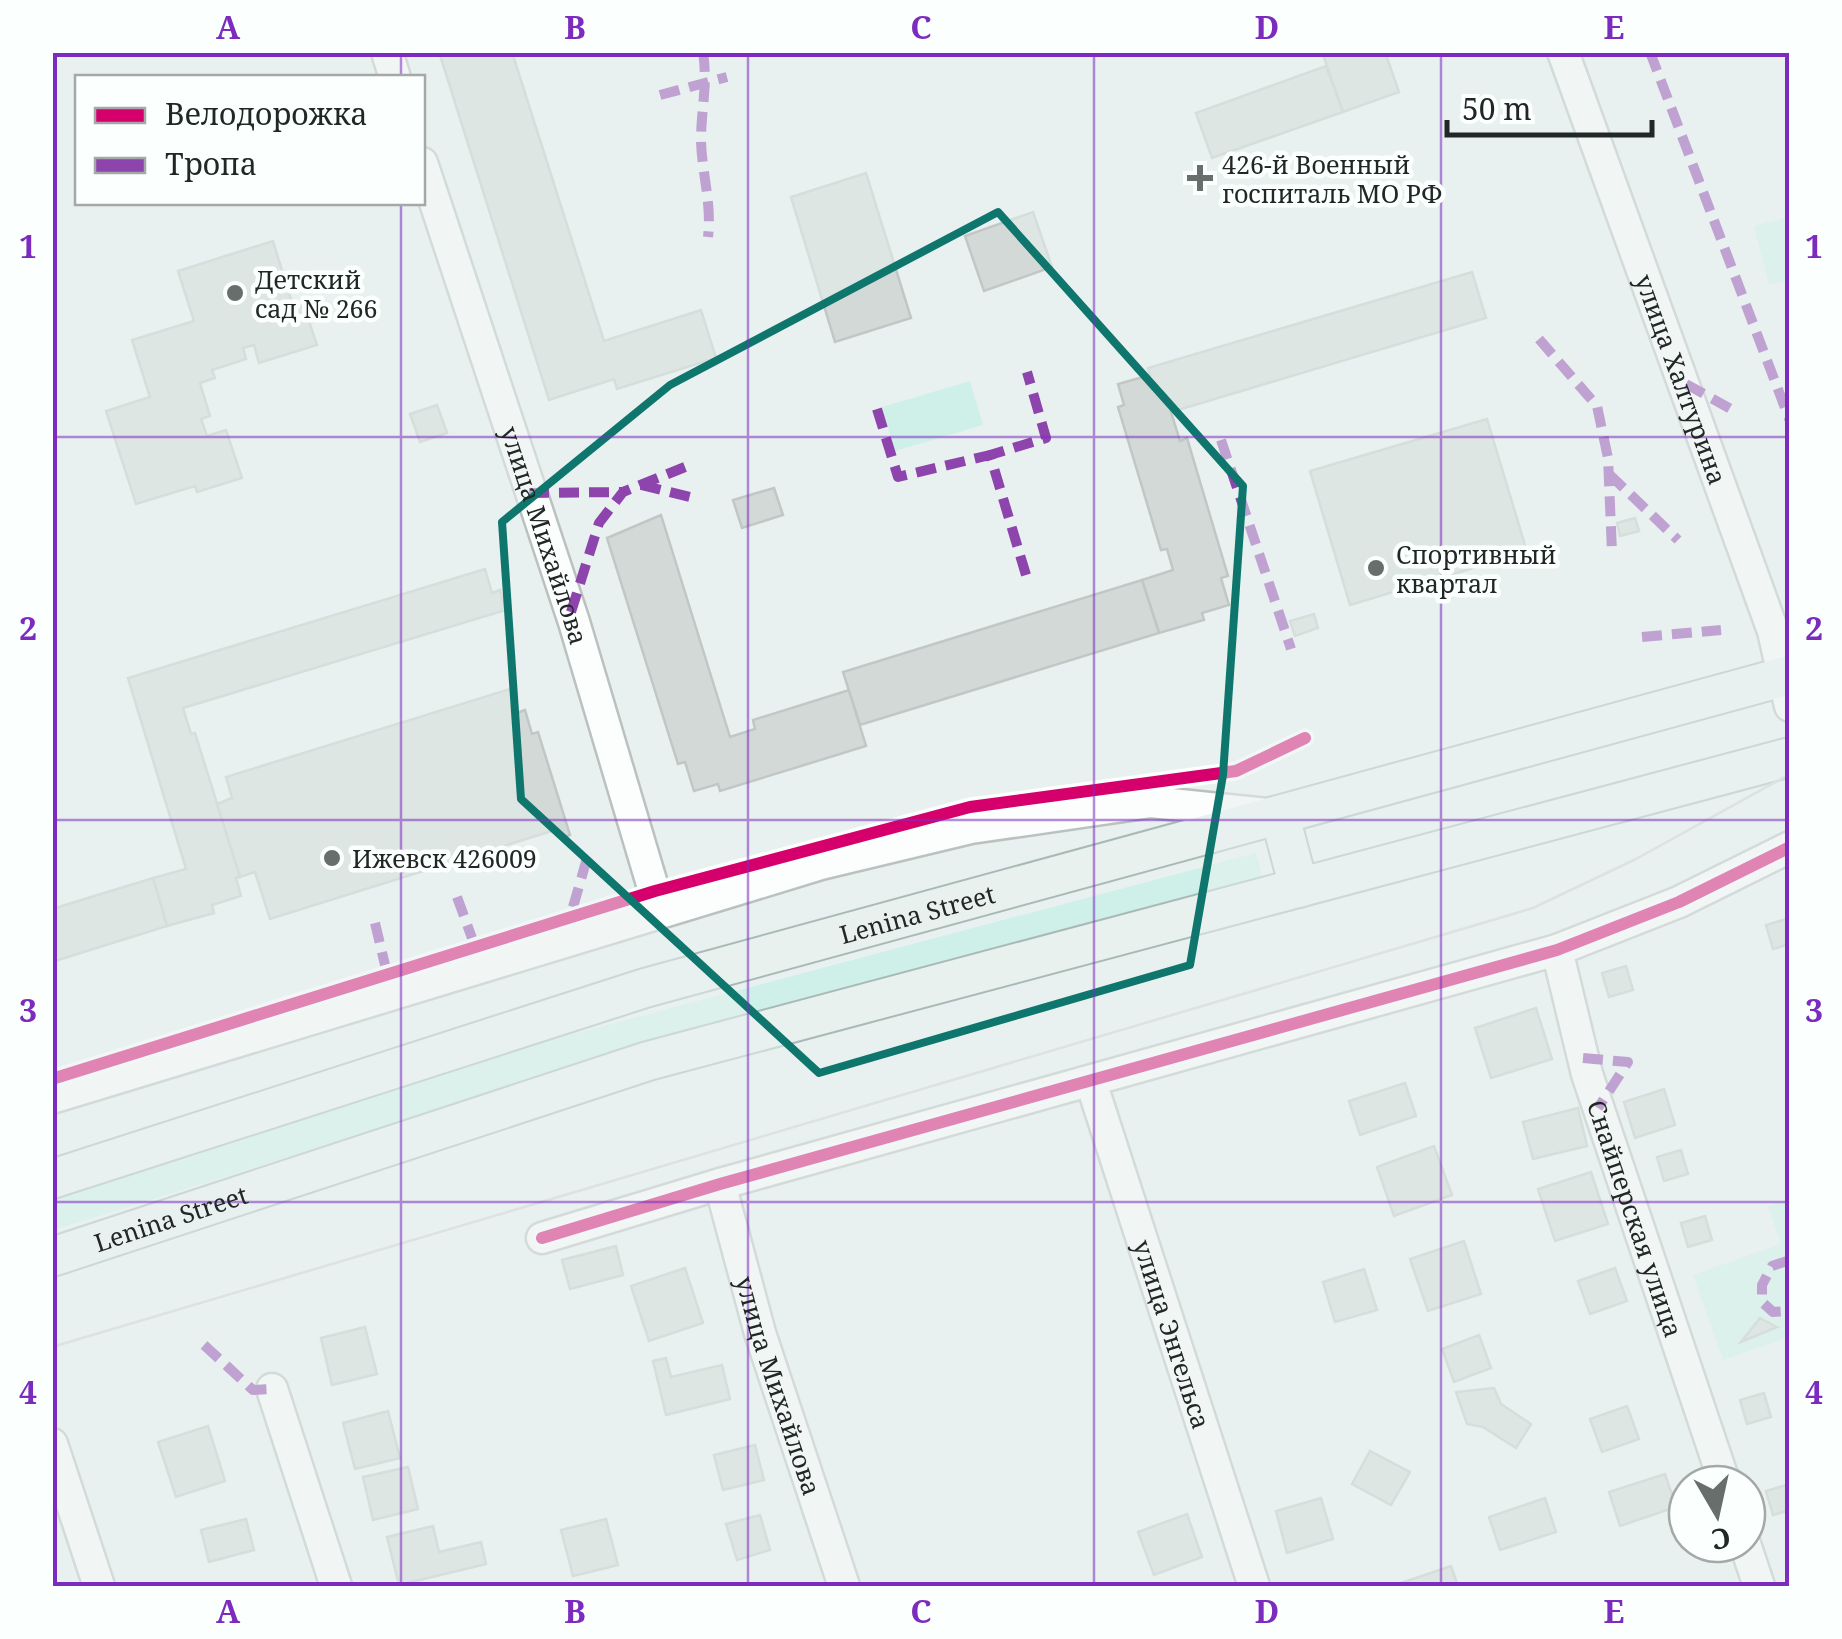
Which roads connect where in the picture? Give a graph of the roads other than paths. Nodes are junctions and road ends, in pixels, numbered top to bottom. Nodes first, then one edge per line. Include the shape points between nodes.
1 (1563, 52) edge
2 (425, 172) edge
3 (1787, 686) edge
4 (1790, 757) edge
5 (1280, 816) junction
6 (1790, 847) edge
7 (1299, 888) junction
8 (660, 911) junction
9 (1557, 950) junction
10 (1091, 1082) junction
11 (52, 1098) edge
12 (52, 1178) edge
13 (720, 1184) junction
14 (542, 1238) dead end
15 (52, 1257) edge
16 (272, 1389) dead end
17 (52, 1444) edge
18 (1717, 1464) edge
19 (99, 1586) edge
20 (336, 1586) edge
21 (844, 1586) edge
22 (1254, 1586) edge

1 - 3 street, улица Халтурина via 1773,631
2 - 8 street, улица Михайлова via 574,622
3 - 5 main road, Lenina Street
4 - 7 main road, Lenina Street
5 - 7 main road
5 - 8 street via 1151,802 971,828
5 - 12 main road, Lenina Street via 645,988
6 - 9 street via 1679,902
7 - 15 main road, Lenina Street via 648,1061
8 - 11 street
9 - 10 street
9 - 18 street, Снайперская улица via 1586,1074
10 - 13 street
10 - 22 street, улица Энгельса
13 - 14 street
13 - 21 street, улица Михайлова via 760,1333
16 - 20 street
17 - 19 street

